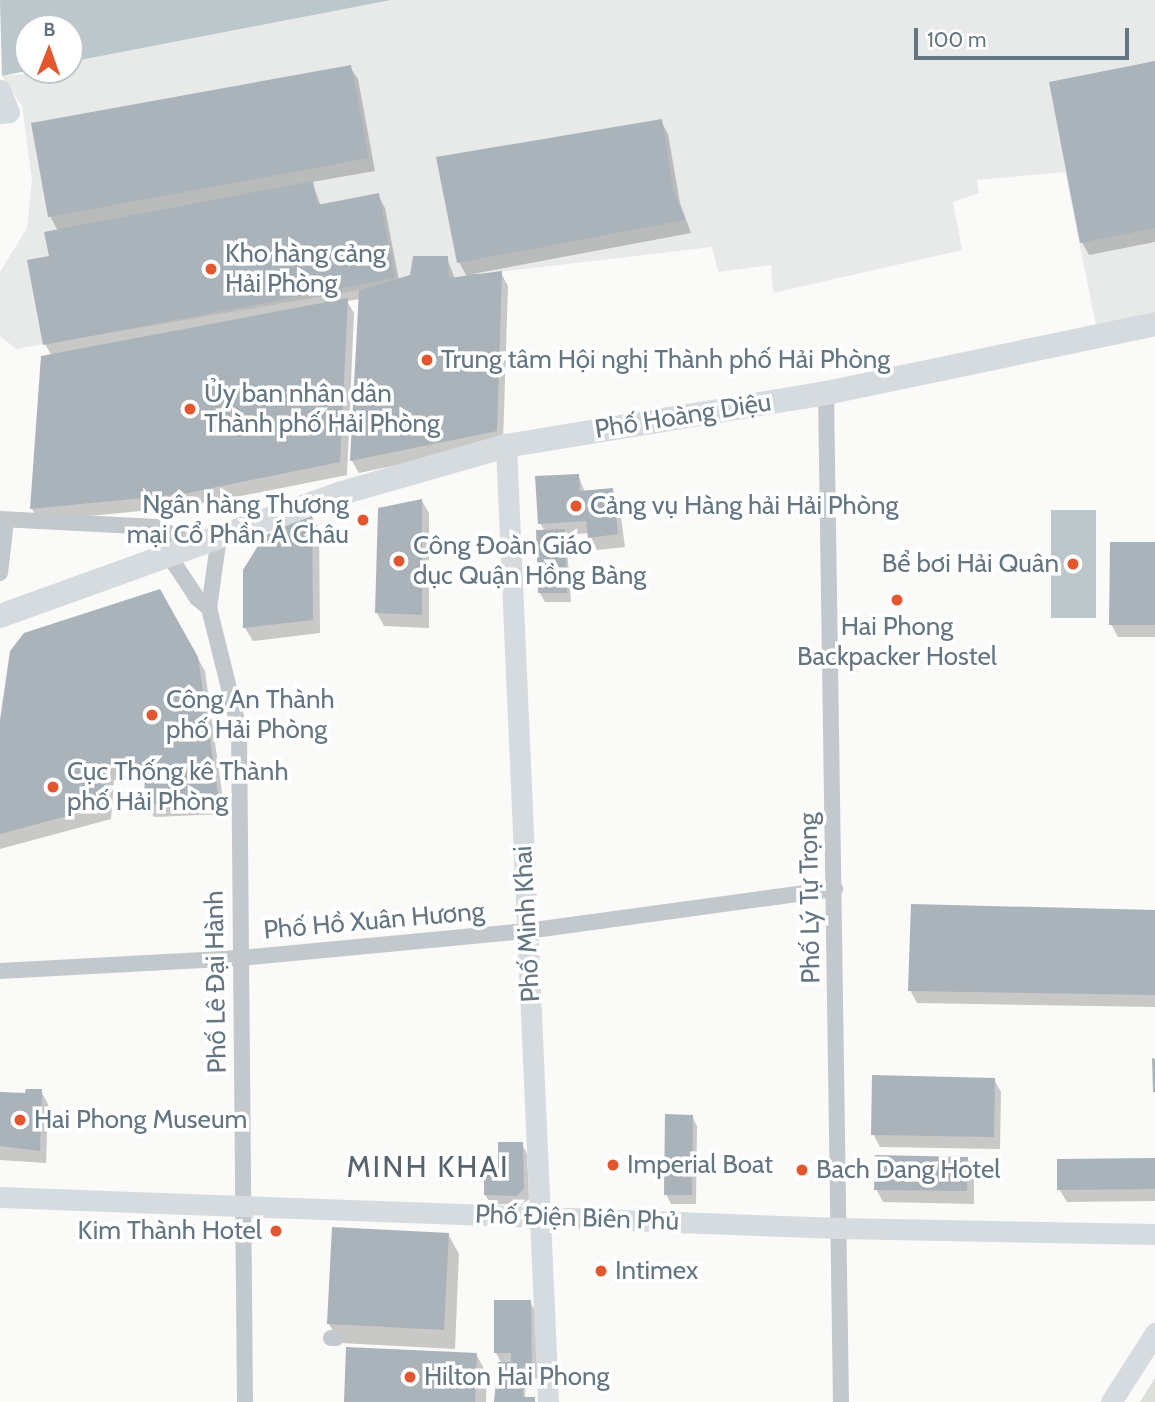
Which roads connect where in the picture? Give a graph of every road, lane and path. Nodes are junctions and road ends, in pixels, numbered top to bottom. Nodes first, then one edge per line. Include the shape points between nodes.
1 (0, 90) edge
2 (0, 113) edge
3 (1155, 324) edge
4 (826, 393) junction
5 (506, 446) junction
6 (3, 520) edge
7 (219, 537) junction
8 (195, 545) junction
9 (169, 554) junction
10 (0, 573) edge
11 (209, 608) junction
12 (0, 616) edge
13 (835, 889) junction
14 (527, 931) junction
15 (240, 958) junction
16 (0, 971) edge
17 (0, 1197) edge
18 (243, 1207) junction
19 (540, 1217) junction
20 (839, 1228) junction
21 (1155, 1234) edge
22 (1155, 1333) edge
23 (245, 1402) edge
24 (548, 1402) edge
25 (841, 1402) edge
26 (1111, 1402) edge

1 - 2 main road via 9,112
3 - 4 main road, Phố Hoàng Diệu
4 - 5 main road, Phố Hoàng Diệu
4 - 13 street, Phố Lý Tự Trọng
5 - 7 main road, Phố Hoàng Diệu via 342,493
5 - 14 main road, Phố Minh Khai
6 - 8 street via 156,527
6 - 10 street
7 - 8 main road, Phố Hoàng Diệu
7 - 11 street, Phố Lê Đại Hành
8 - 9 main road, Phố Hoàng Diệu
9 - 11 street, Phố Lê Đại Hành via 197,598
9 - 12 main road, Phố Hoàng Diệu
11 - 15 street, Phố Lê Đại Hành via 239,728
13 - 14 street, Phố Hồ Xuân Hương
13 - 20 street, Phố Lý Tự Trọng
14 - 15 street, Phố Hồ Xuân Hương
14 - 19 main road, Phố Minh Khai
15 - 16 street, Phố Hồ Xuân Hương
15 - 18 street, Phố Lê Đại Hành
17 - 18 main road, Phố Điện Biên Phủ
18 - 19 main road, Phố Điện Biên Phủ
18 - 23 street, Phố Lê Đại Hành
19 - 20 main road, Phố Điện Biên Phủ
19 - 24 main road, Phố Minh Khai
20 - 21 main road, Phố Điện Biên Phủ
20 - 25 street, Phố Lý Tự Trọng
22 - 26 main road

